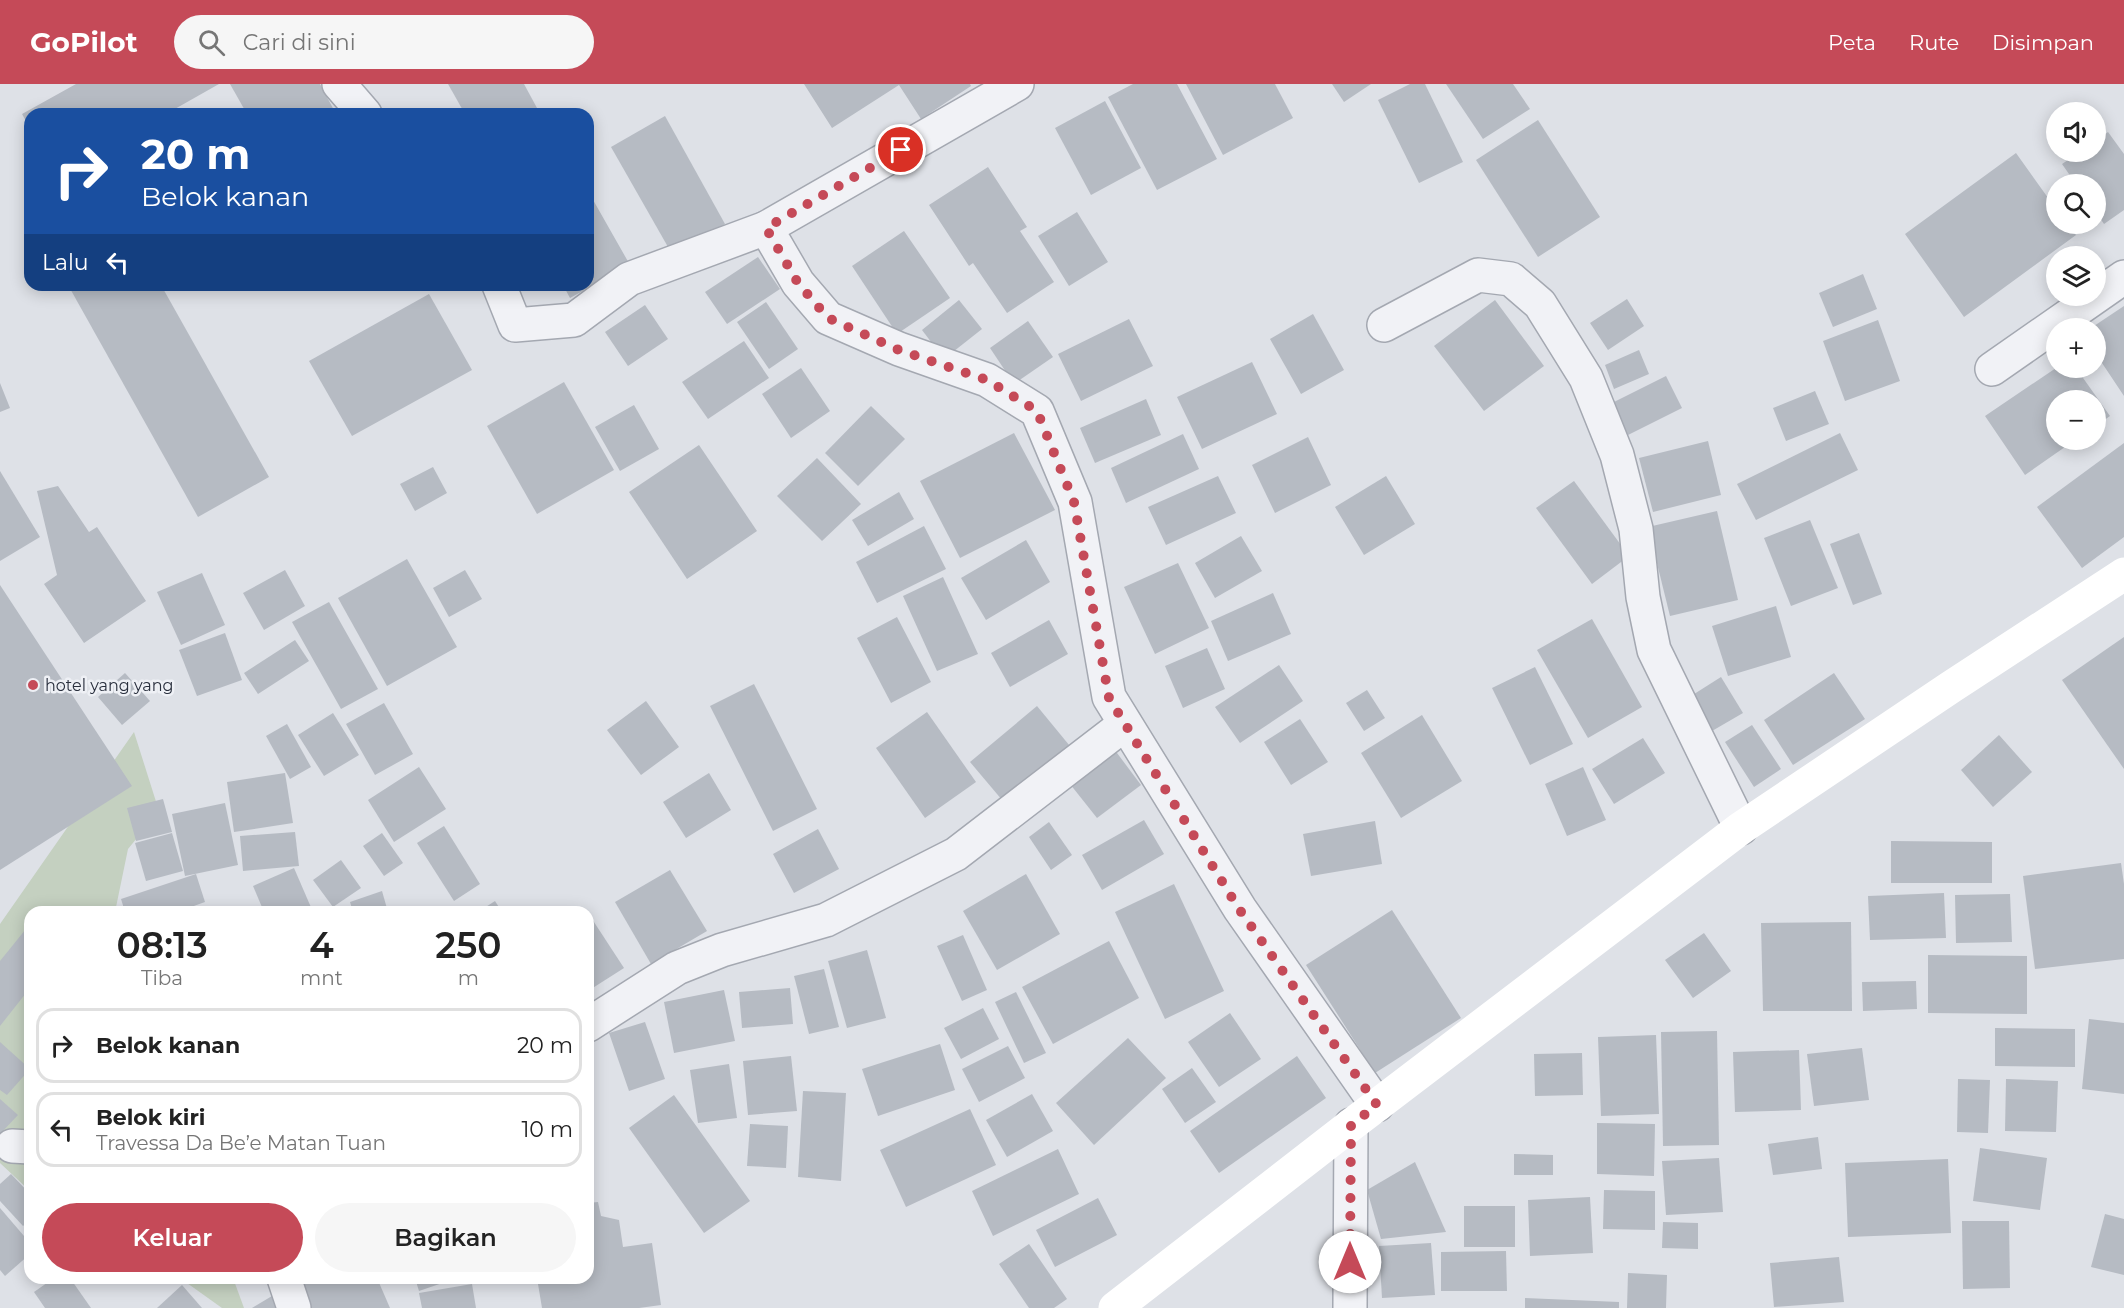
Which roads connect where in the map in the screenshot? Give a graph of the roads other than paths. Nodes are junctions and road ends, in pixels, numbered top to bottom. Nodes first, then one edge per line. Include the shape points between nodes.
1 (339, 84) edge
2 (1017, 84) edge
3 (360, 108) edge
4 (766, 228) junction
5 (2124, 277) edge
6 (501, 291) edge
7 (1384, 325) dead end
8 (1992, 369) dead end
9 (2124, 574) edge
10 (1125, 724) junction
11 (1741, 828) junction
12 (594, 1022) edge
13 (1377, 1105) junction
14 (1351, 1125) junction
15 (286, 1284) edge
16 (294, 1308) edge
17 (1115, 1308) edge
18 (1350, 1308) edge

1 - 3 street
2 - 4 street
4 - 6 street via 629,279 574,320 515,325
4 - 10 street via 798,283 828,318 899,350 987,380 1037,411 1074,502 1109,698
5 - 8 street
7 - 11 street via 1478,275 1511,279 1540,304 1586,378 1617,455 1636,529 1643,597 1654,650
9 - 11 main road
10 - 12 street via 956,854 826,920 722,950 677,968
10 - 13 street via 1239,909
11 - 13 main road
13 - 14 main road
14 - 17 main road
14 - 18 street
15 - 16 street

